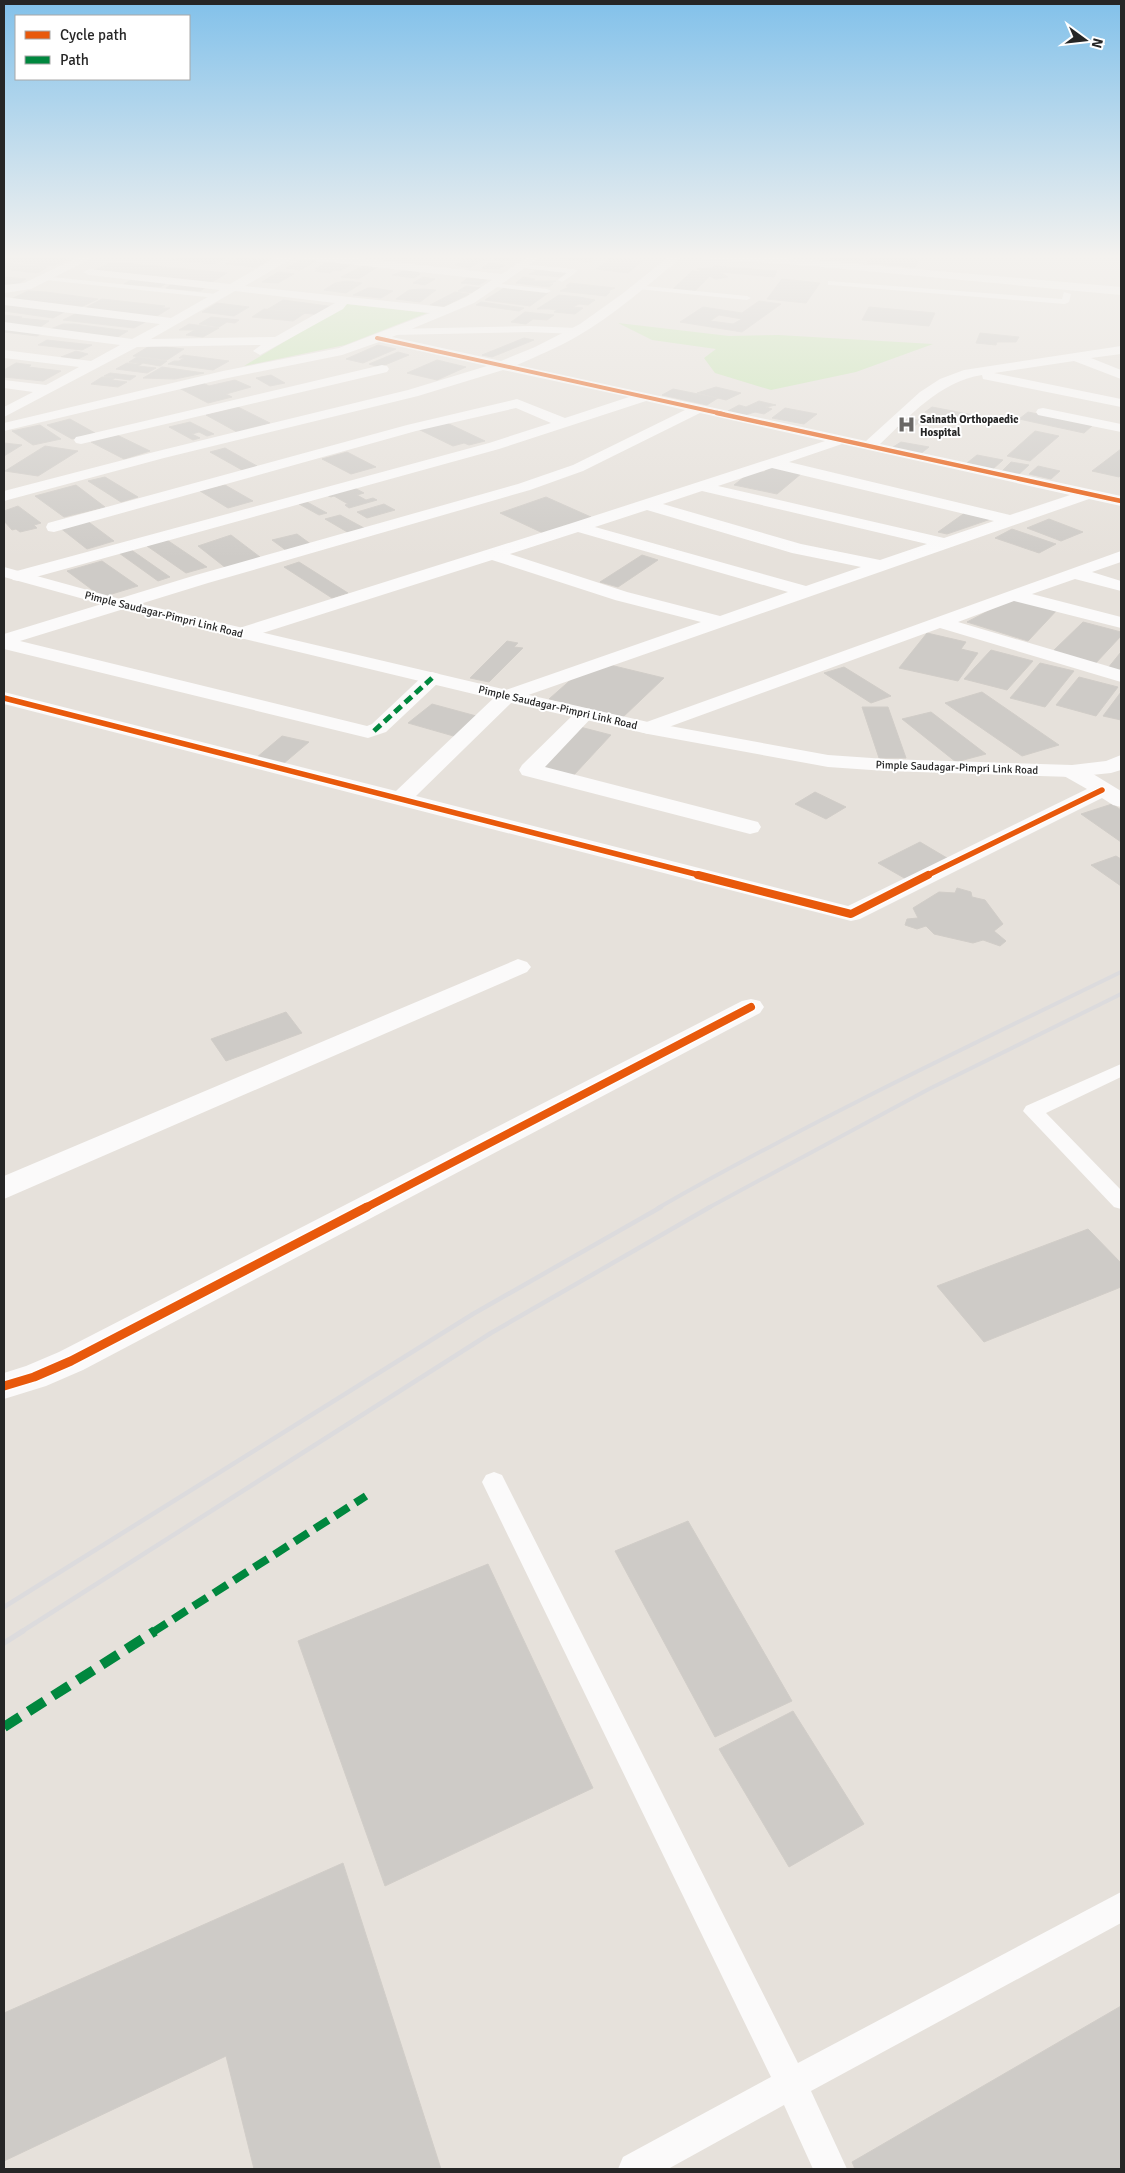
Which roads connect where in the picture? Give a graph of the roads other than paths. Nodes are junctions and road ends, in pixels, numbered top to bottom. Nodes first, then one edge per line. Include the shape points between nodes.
1 (15, 355) edge
2 (109, 355) edge
3 (255, 355) edge
4 (323, 355) edge
5 (327, 355) edge
6 (453, 355) edge
7 (524, 355) edge
8 (1079, 355) edge
9 (1074, 356) junction
10 (90, 365) junction
11 (500, 366) junction
12 (382, 369) junction
13 (399, 372) dead end
14 (970, 373) junction
15 (228, 374) junction
16 (1121, 375) edge
17 (418, 378) dead end
18 (60, 382) junction
19 (4, 384) edge
20 (86, 384) dead end
21 (446, 385) junction
22 (45, 389) junction
23 (273, 395) junction
24 (644, 398) junction
25 (4, 402) edge
26 (1121, 403) edge
27 (18, 404) junction
28 (697, 409) junction
29 (1043, 412) dead end
30 (4, 413) edge
31 (564, 423) junction
32 (4, 427) edge
33 (1121, 428) edge
34 (81, 440) dead end
35 (841, 440) junction
36 (869, 446) junction
37 (772, 463) junction
38 (12, 478) dead end
39 (37, 486) junction
40 (699, 486) junction
41 (1086, 494) junction
42 (4, 496) edge
43 (1121, 501) edge
44 (645, 504) junction
45 (1010, 520) junction
46 (54, 526) dead end
47 (578, 527) junction
48 (944, 543) junction
49 (492, 554) junction
50 (1121, 556) edge
51 (878, 565) junction
52 (1075, 573) junction
53 (18, 576) edge
54 (1121, 586) edge
55 (4, 589) edge
56 (804, 591) junction
57 (1013, 595) junction
58 (120, 604) junction
59 (718, 621) junction
60 (938, 622) junction
61 (1121, 623) edge
62 (243, 633) junction
63 (4, 642) edge
64 (1121, 676) edge
65 (432, 678) junction
66 (508, 696) junction
67 (4, 698) edge
68 (585, 714) junction
69 (648, 728) junction
70 (1118, 766) edge
71 (1072, 772) junction
72 (1112, 795) edge
73 (401, 799) junction
74 (750, 827) dead end
75 (518, 967) dead end
76 (751, 1007) dead end
77 (1121, 1070) edge
78 (4, 1188) edge
79 (1121, 1202) edge
80 (4, 1386) edge
81 (494, 1482) dead end
82 (1121, 1907) edge
83 (791, 2084) junction
84 (635, 2169) edge
85 (830, 2169) edge

1 - 10 street
2 - 10 street
3 - 15 street
4 - 15 street
5 - 12 street
6 - 11 street
7 - 11 street
8 - 9 street
9 - 14 street
9 - 16 street
10 - 18 street
11 - 21 street
11 - 24 street
12 - 13 street
12 - 23 street
14 - 26 street
14 - 36 street via 945,382 925,395
15 - 23 street
15 - 32 street
17 - 21 street
18 - 20 street
18 - 22 street
19 - 22 street
21 - 39 street
22 - 27 street
23 - 34 street
24 - 28 street
24 - 31 street
25 - 27 street
27 - 30 street
28 - 35 street
28 - 58 street via 578,468 524,487
29 - 33 street
31 - 46 street via 517,403 412,428
31 - 53 street via 494,446
35 - 36 street
35 - 37 street
36 - 41 street
37 - 40 street
37 - 45 street
38 - 39 street
39 - 42 street
40 - 44 street
40 - 48 street
41 - 43 street
41 - 45 street
44 - 47 street
44 - 51 street via 798,549
45 - 48 street
47 - 49 street
47 - 56 street
48 - 51 street
49 - 59 street via 621,596
49 - 62 street
50 - 52 street
51 - 56 street
52 - 54 street
52 - 57 street
53 - 55 street
53 - 58 street, Pimple Saudagar-Pimpri Link Road
56 - 59 street
57 - 60 street
57 - 61 street
58 - 62 street, Pimple Saudagar-Pimpri Link Road
58 - 63 street
59 - 66 street
60 - 64 street
60 - 69 street
62 - 65 street, Pimple Saudagar-Pimpri Link Road
63 - 65 street via 368,732 379,728
65 - 66 street, Pimple Saudagar-Pimpri Link Road
66 - 68 street, Pimple Saudagar-Pimpri Link Road
66 - 73 street
67 - 73 street
68 - 69 street, Pimple Saudagar-Pimpri Link Road
68 - 74 street via 530,770
69 - 71 street, Pimple Saudagar-Pimpri Link Road via 828,760
70 - 71 street, Pimple Saudagar-Pimpri Link Road
71 - 72 street
72 - 73 street via 1062,808 851,914
75 - 78 street
76 - 80 street via 71,1361
77 - 79 lane via 1033,1110
81 - 83 lane
82 - 83 lane
83 - 84 lane
83 - 85 lane

